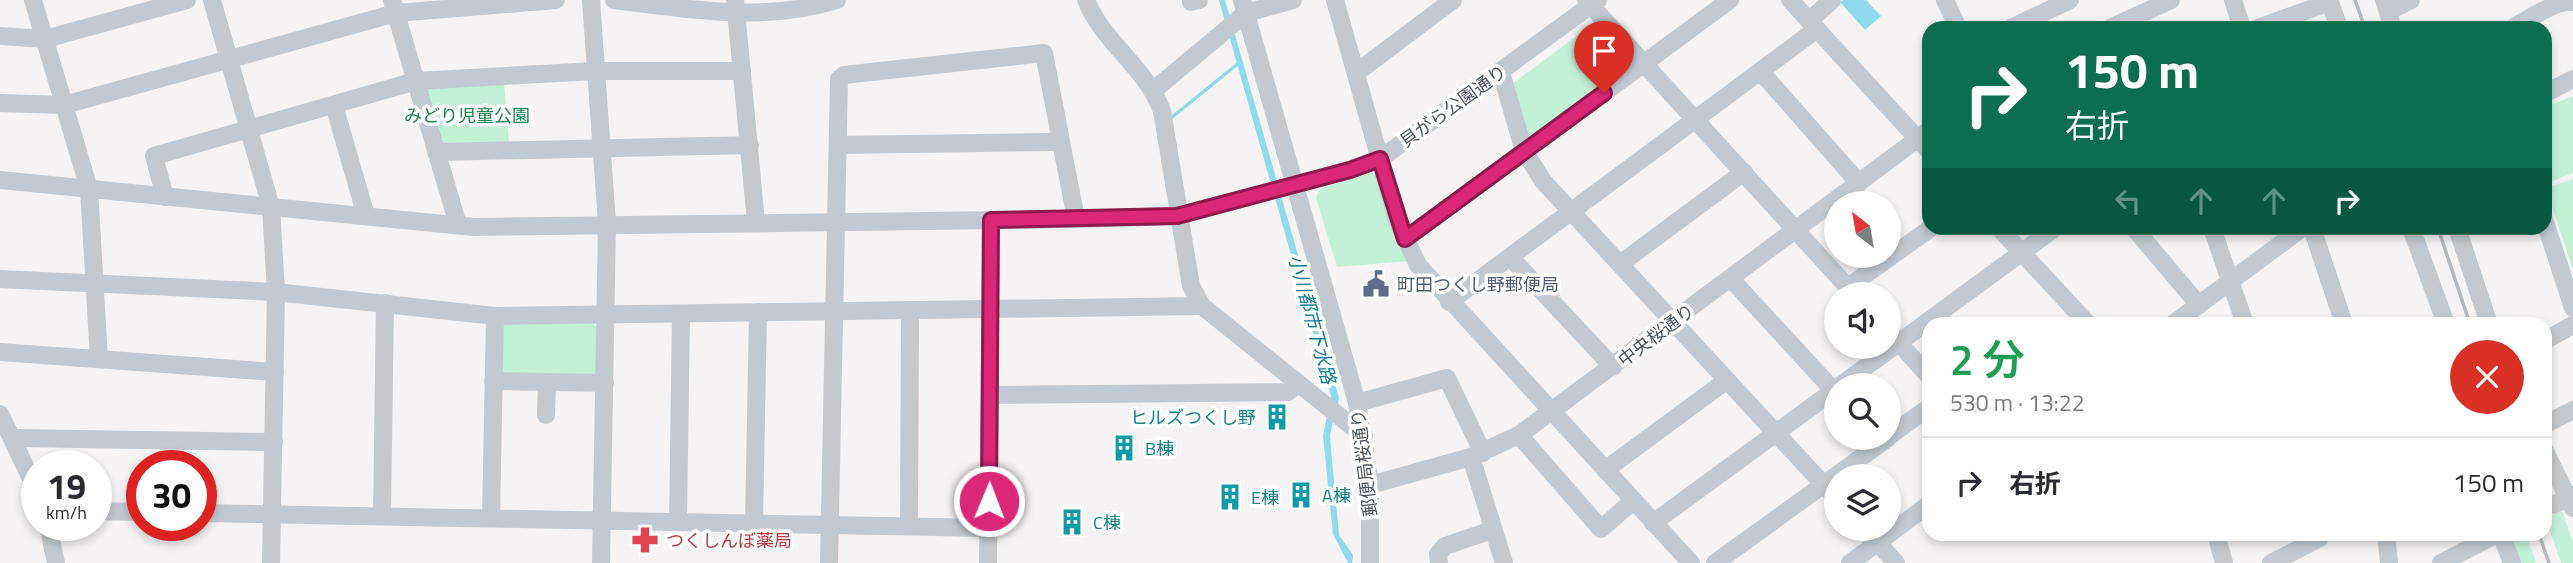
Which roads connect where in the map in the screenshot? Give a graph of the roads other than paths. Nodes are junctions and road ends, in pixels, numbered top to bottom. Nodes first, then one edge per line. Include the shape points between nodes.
1 (33, 0) edge
2 (187, 0) edge
3 (212, 0) edge
4 (556, 0) edge
5 (591, 0) edge
6 (614, 0) edge
7 (837, 0) edge
8 (1086, 0) edge
9 (1293, 0) edge
10 (1335, 0) edge
11 (1453, 0) edge
12 (1730, 0) edge
13 (1790, 0) edge
14 (1832, 0) edge
15 (1945, 0) edge
16 (2070, 0) edge
17 (2171, 0) edge
18 (2233, 0) edge
19 (2411, 0) edge
20 (2570, 1) edge
21 (1592, 2) edge
22 (664, 3) edge
23 (394, 6) edge
24 (1244, 6) edge
25 (736, 7) edge
26 (2388, 13) edge
27 (2573, 13) edge
28 (2139, 17) edge
29 (1955, 21) edge
30 (2026, 21) edge
31 (2240, 21) edge
32 (2277, 21) edge
33 (2337, 21) edge
34 (2527, 21) edge
35 (1813, 25) junction
36 (0, 36) edge
37 (45, 38) junction
38 (229, 59) junction
39 (1644, 63) junction
40 (596, 71) junction
41 (742, 71) junction
42 (1501, 72) junction
43 (1760, 72) junction
44 (1356, 73) junction
45 (2573, 79) edge
46 (416, 81) junction
47 (1154, 90) junction
48 (2552, 90) edge
49 (0, 103) edge
50 (334, 105) junction
51 (64, 106) junction
52 (1696, 120) junction
53 (249, 128) junction
54 (1922, 137) edge
55 (1061, 142) junction
56 (1922, 142) edge
57 (750, 145) junction
58 (838, 145) junction
59 (602, 147) junction
60 (1524, 151) junction
61 (436, 152) junction
62 (1380, 159) junction
63 (1744, 173) junction
64 (0, 180) edge
65 (1859, 183) junction
66 (1295, 185) junction
67 (89, 189) junction
68 (165, 197) junction
69 (271, 207) junction
70 (1572, 212) junction
71 (366, 216) junction
72 (1177, 216) junction
73 (1076, 219) junction
74 (837, 220) junction
75 (991, 220) junction
76 (756, 222) junction
77 (607, 223) junction
78 (458, 225) junction
79 (1796, 230) junction
80 (1922, 235) edge
81 (2006, 235) edge
82 (2045, 235) edge
83 (2140, 235) edge
84 (2215, 235) edge
85 (2293, 235) edge
86 (2314, 235) edge
87 (2414, 235) edge
88 (2459, 235) edge
89 (2549, 235) edge
90 (1405, 239) junction
91 (2022, 252) junction
92 (1510, 257) junction
93 (1620, 264) junction
94 (0, 279) edge
95 (1731, 279) junction
96 (2231, 281) junction
97 (1843, 282) edge
98 (1862, 282) edge
99 (93, 283) junction
100 (276, 292) junction
101 (1449, 302) junction
102 (385, 303) junction
103 (2199, 305) junction
104 (1202, 306) junction
105 (990, 309) junction
106 (2573, 309) edge
107 (911, 310) junction
108 (834, 312) junction
109 (758, 313) junction
110 (681, 314) junction
111 (606, 315) junction
112 (495, 316) junction
113 (1924, 317) edge
114 (2082, 317) edge
115 (2183, 317) edge
116 (2243, 317) edge
117 (2342, 317) edge
118 (2444, 317) edge
119 (2487, 317) edge
120 (1922, 318) edge
121 (1674, 322) junction
122 (2573, 325) edge
123 (1901, 332) edge
124 (2552, 337) edge
125 (1901, 345) edge
126 (0, 352) edge
127 (99, 359) junction
128 (1869, 359) edge
129 (1613, 367) junction
130 (1922, 368) edge
131 (275, 372) junction
132 (1854, 373) edge
133 (1824, 375) edge
134 (1727, 380) junction
135 (494, 381) junction
136 (547, 382) junction
137 (605, 383) junction
138 (1298, 384) junction
139 (990, 395) junction
140 (1824, 398) edge
141 (1357, 403) junction
142 (2573, 410) edge
143 (1552, 412) junction
144 (1922, 412) edge
145 (0, 414) edge
146 (546, 415) dead end
147 (2552, 421) edge
148 (1901, 428) edge
149 (1776, 433) junction
150 (1519, 435) junction
151 (1364, 436) junction
152 (12, 438) junction
153 (274, 442) junction
154 (1874, 450) edge
155 (1477, 455) junction
156 (21, 457) edge
157 (1859, 464) edge
158 (2552, 464) edge
159 (1605, 470) junction
160 (1370, 485) junction
161 (1824, 485) edge
162 (1824, 495) edge
163 (2572, 500) edge
164 (1633, 501) junction
165 (2553, 505) dead end
166 (1922, 509) edge
167 (217, 513) edge
168 (272, 514) junction
169 (382, 516) junction
170 (491, 518) junction
171 (602, 520) junction
172 (678, 522) junction
173 (754, 523) junction
174 (1653, 523) junction
175 (830, 525) junction
176 (909, 526) junction
177 (989, 528) junction
178 (1492, 530) junction
179 (51, 541) edge
180 (2218, 541) edge
181 (2314, 541) edge
182 (2387, 541) edge
183 (2485, 541) edge
184 (2502, 541) edge
185 (1877, 543) junction
186 (56, 563) edge
187 (271, 563) edge
188 (601, 563) edge
189 (829, 563) edge
190 (988, 563) edge
191 (1370, 563) edge
192 (1439, 563) edge
193 (1504, 563) edge
194 (1690, 563) edge
195 (1715, 563) edge
196 (1850, 563) edge
197 (1896, 563) edge
198 (2224, 563) edge
199 (2271, 563) edge
200 (2389, 563) edge
201 (2441, 563) edge
202 (2512, 563) edge

1 - 37 street
2 - 37 street
3 - 38 street
4 - 23 street
5 - 40 street
6 - 22 street
7 - 25 street via 819,5
8 - 47 street via 1101,31
9 - 24 street
10 - 44 street
11 - 44 street
12 - 39 street
13 - 35 street
14 - 35 street
15 - 29 street
16 - 30 street
17 - 28 street
18 - 31 street
19 - 26 street
20 - 27 street
20 - 34 street
21 - 39 street
21 - 42 street, 貝がら公園通り
22 - 25 street
23 - 38 street
23 - 46 street
24 - 47 street
24 - 66 street, 郵便局桜通り
25 - 41 street
32 - 33 street via 2330,2
35 - 43 street
35 - 54 street
36 - 37 street
37 - 51 street
38 - 51 street
38 - 53 street
39 - 52 street
39 - 60 street
40 - 41 street
40 - 46 street
40 - 59 street
41 - 57 street
42 - 60 street
42 - 62 street, 貝がら公園通り
43 - 52 street
43 - 65 street
44 - 62 street
45 - 48 street
46 - 50 street
46 - 61 street
47 - 72 street via 1162,111
49 - 51 street
50 - 53 street
50 - 71 street
51 - 67 street
52 - 63 street
52 - 70 street
53 - 68 street via 154,156
53 - 69 street
55 - 58 street
55 - 58 street via 1044,53 844,75 839,79
55 - 73 street
56 - 65 street, 中央桜通り
57 - 59 street
57 - 76 street
58 - 74 street
59 - 61 street
59 - 77 street
60 - 70 street via 1543,181
60 - 90 street
61 - 78 street
62 - 66 street, 貝がら公園通り
62 - 90 street
63 - 79 street
63 - 93 street
64 - 67 street, 貝がら公園通り
65 - 79 street, 中央桜通り
66 - 72 street, 貝がら公園通り
66 - 141 street, 郵便局桜通り
67 - 68 street, 貝がら公園通り
67 - 99 street
68 - 69 street, 貝がら公園通り
69 - 71 street, 貝がら公園通り
69 - 100 street
70 - 92 street
70 - 93 street
71 - 78 street, 貝がら公園通り
72 - 73 street, 貝がら公園通り
72 - 104 street via 1191,286
73 - 75 street, 貝がら公園通り
74 - 75 street, 貝がら公園通り
74 - 76 street, 貝がら公園通り
74 - 108 street
75 - 105 street
76 - 77 street, 貝がら公園通り
77 - 78 street, 貝がら公園通り
77 - 111 street
79 - 95 street, 中央桜通り
79 - 97 street
80 - 98 street
81 - 91 street
82 - 91 street
83 - 103 street
84 - 96 street
85 - 96 street
86 - 117 street
87 - 118 street
88 - 119 street
89 - 106 street
90 - 101 street via 1418,265
91 - 113 street
91 - 114 street
92 - 101 street
92 - 129 street
93 - 121 street
94 - 99 street
95 - 121 street, 中央桜通り
95 - 133 street
96 - 103 street
96 - 116 street
99 - 100 street
99 - 127 street
100 - 102 street
100 - 131 street
101 - 143 street
102 - 112 street
102 - 169 street
103 - 115 street
104 - 105 street
104 - 138 street
105 - 107 street
105 - 139 street
107 - 108 street
107 - 176 street
108 - 109 street
108 - 175 street
109 - 110 street
109 - 173 street
110 - 111 street
110 - 172 street
111 - 112 street
111 - 137 street
112 - 135 street
120 - 123 street
121 - 129 street, 中央桜通り
121 - 134 street
122 - 124 street
125 - 130 street
126 - 127 street
127 - 131 street
128 - 132 street
129 - 143 street, 中央桜通り
131 - 153 street
134 - 149 street
134 - 159 street
135 - 136 street
135 - 170 street
136 - 137 street
136 - 146 street
137 - 171 street
138 - 139 street via 1288,392
138 - 151 street
139 - 177 street
140 - 149 street
141 - 151 street, 郵便局桜通り
141 - 155 street via 1447,378
142 - 147 street
143 - 150 street, 中央桜通り
143 - 159 street
144 - 148 street
145 - 152 street
149 - 161 street
149 - 174 street
150 - 155 street, 中央桜通り
150 - 164 street via 1601,529
151 - 160 street, 郵便局桜通り
152 - 153 street
152 - 156 street
153 - 168 street
154 - 157 street
155 - 160 street, 中央桜通り
155 - 178 street
158 - 163 street
159 - 164 street
160 - 191 street, 郵便局桜通り
162 - 195 street
163 - 165 street
164 - 174 street
166 - 185 street
167 - 168 street
168 - 169 street
168 - 187 street
169 - 170 street
170 - 171 street
171 - 172 street
171 - 188 street
172 - 173 street
173 - 175 street
174 - 194 street
175 - 176 street
175 - 189 street
176 - 177 street
177 - 190 street
178 - 192 street via 1445,546 1438,554
178 - 193 street
179 - 186 street
180 - 198 street
181 - 199 street
182 - 200 street
183 - 201 street
184 - 202 street
185 - 196 street
185 - 197 street

